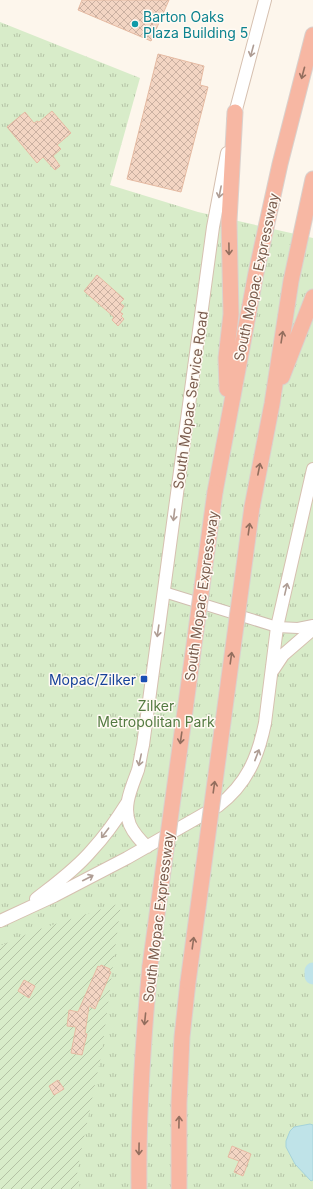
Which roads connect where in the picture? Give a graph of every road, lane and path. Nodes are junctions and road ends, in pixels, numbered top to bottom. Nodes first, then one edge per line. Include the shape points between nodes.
1 (265, 0) edge
2 (313, 35) edge
3 (235, 112) junction
4 (313, 179) edge
5 (313, 297) edge
6 (272, 404) junction
7 (228, 423) junction
8 (313, 469) edge
9 (164, 592) junction
10 (313, 625) edge
11 (277, 627) junction
12 (313, 628) edge
13 (272, 673) junction
14 (128, 802) junction
15 (147, 847) junction
16 (20, 911) junction
17 (0, 921) edge
18 (139, 1189) edge
19 (178, 1189) edge

1 -> 3 main road, South Mopac Service Road
2 -> 7 highway, South Mopac Expressway via 280,164 256,273
3 -> 7 highway via 229,221 230,314 226,358
3 -> 9 main road, South Mopac Service Road via 213,227
6 -> 4 highway via 291,281
5 - 6 highway
19 -> 6 highway, bridge via 182,1037 188,982 252,507
7 -> 18 highway, South Mopac Expressway, bridge via 215,492 150,966 140,1087
11 -> 8 main road
9 - 11 street
9 -> 14 main road, South Mopac Service Road via 143,745
10 - 11 street via 298,628
11 - 13 main road
12 - 13 main road via 283,655
15 -> 13 main road via 209,812 228,798 242,782 251,769 263,737
14 - 15 main road via 129,823
14 -> 16 main road via 92,851 67,875
16 -> 15 main road
16 - 17 main road

